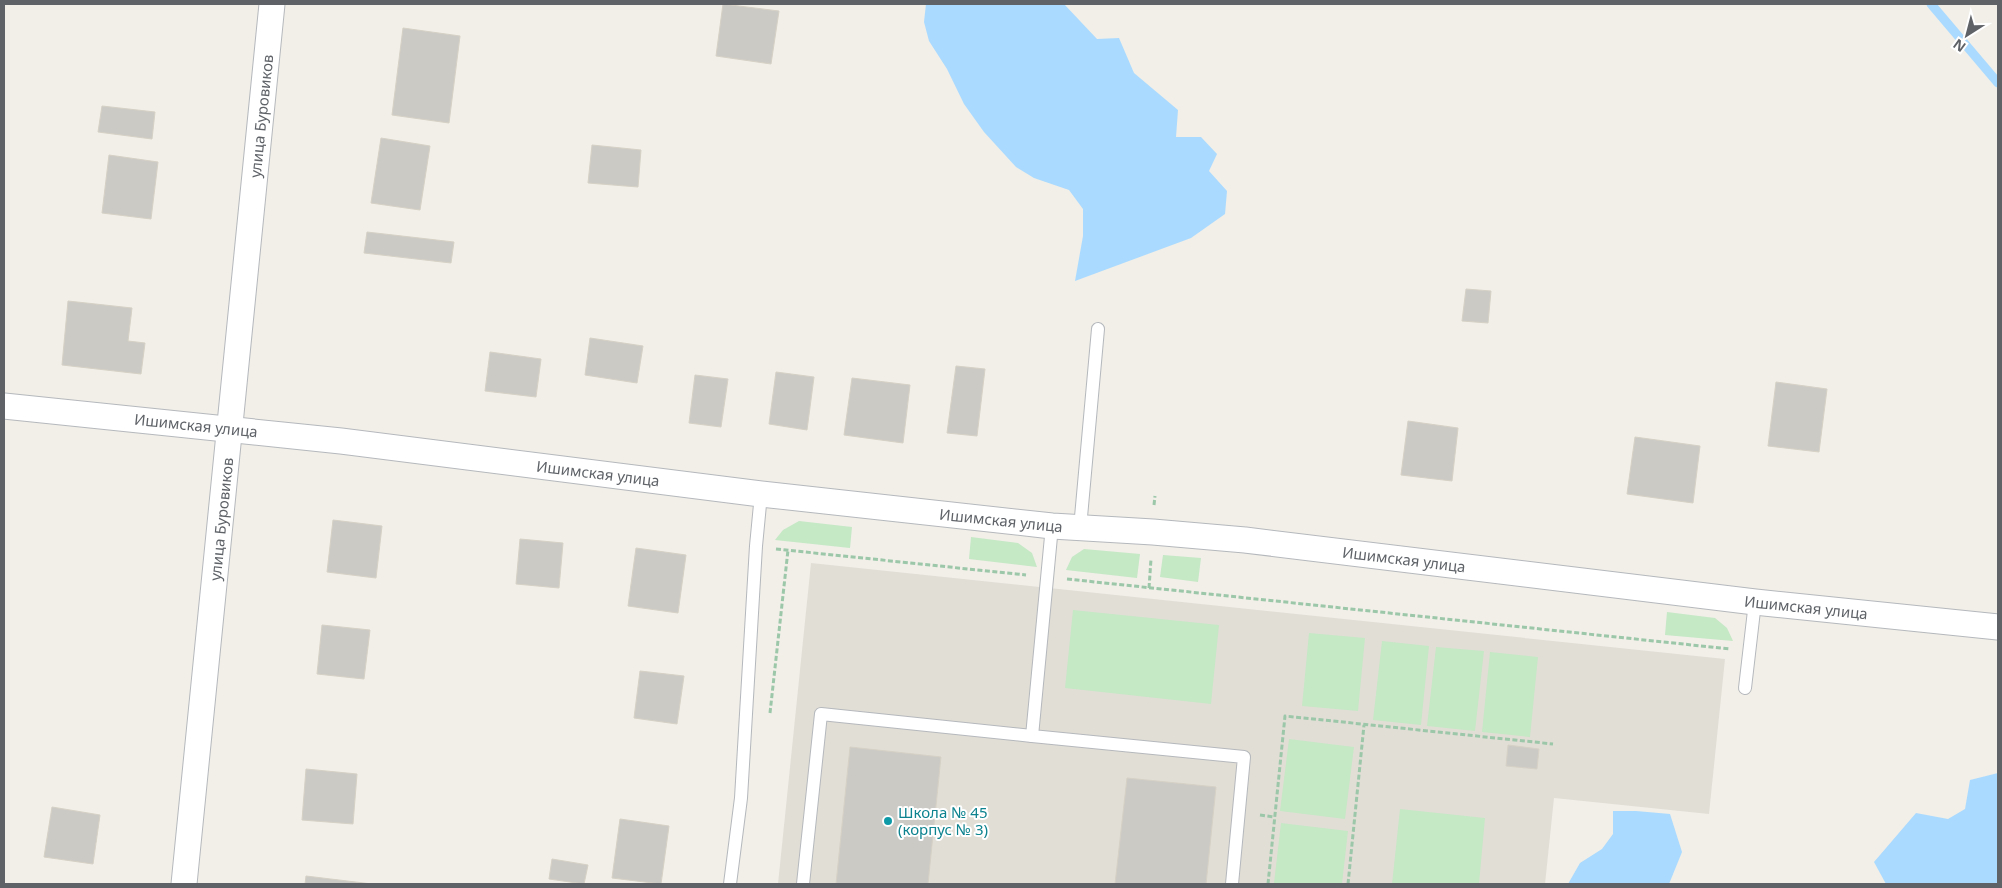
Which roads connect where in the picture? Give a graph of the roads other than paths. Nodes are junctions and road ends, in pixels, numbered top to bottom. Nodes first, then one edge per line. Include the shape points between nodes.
1 (272, 4) edge
2 (1098, 329) dead end
3 (4, 406) edge
4 (230, 429) junction
5 (761, 494) junction
6 (1052, 526) junction
7 (1080, 528) junction
8 (1755, 602) junction
9 (1998, 627) edge
10 (1745, 688) dead end
11 (1032, 736) junction
12 (184, 884) edge
13 (730, 884) edge
14 (803, 884) edge
15 (1232, 884) edge

1 - 4 street, улица Буровиков
2 - 7 lane
3 - 4 street, Ишимская улица
4 - 5 street, Ишимская улица
4 - 12 street, улица Буровиков
5 - 6 street, Ишимская улица
5 - 13 lane via 741,798
6 - 7 street, Ишимская улица
6 - 11 lane
7 - 8 street, Ишимская улица via 1246,540
8 - 9 street, Ишимская улица
8 - 10 lane
11 - 14 lane via 821,714
11 - 15 lane via 1244,757

